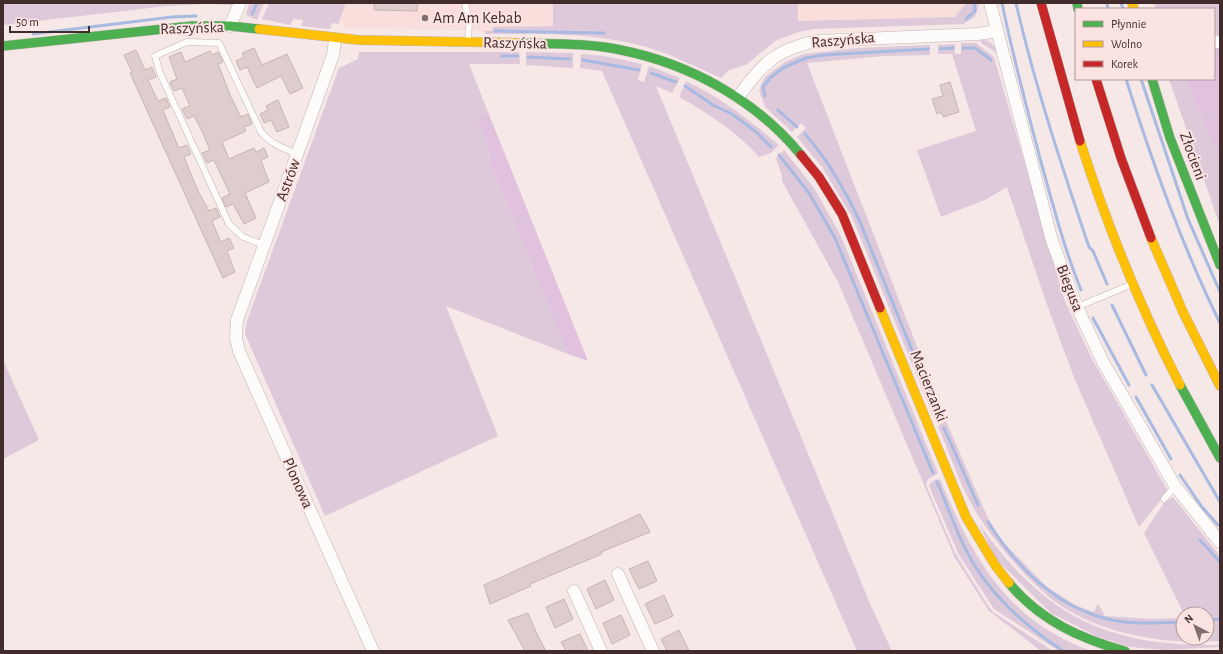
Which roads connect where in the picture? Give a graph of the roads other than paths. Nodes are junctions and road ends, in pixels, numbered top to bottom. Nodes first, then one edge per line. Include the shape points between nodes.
1 (240, 3) edge
2 (465, 3) edge
3 (990, 3) edge
4 (1041, 3) edge
5 (230, 26) junction
6 (997, 31) junction
7 (335, 39) junction
8 (468, 42) junction
9 (3, 46) edge
10 (1096, 80) edge
11 (1152, 80) edge
12 (738, 97) junction
13 (298, 154) junction
14 (264, 245) junction
15 (1220, 265) edge
16 (1131, 284) junction
17 (1076, 307) junction
18 (234, 318) joint
19 (1220, 386) edge
20 (1220, 458) edge
21 (1175, 486) junction
22 (1164, 499) dead end
23 (1220, 542) edge
24 (618, 574) dead end
25 (574, 591) dead end
26 (373, 651) edge
27 (601, 651) edge
28 (653, 651) edge
29 (1125, 651) edge

1 - 5 street
2 - 8 lane via 469,21
3 - 6 street, Biegusa
4 - 16 main road via 1078,139 1106,222
5 - 7 main road, Raszyńska
5 - 9 main road, Raszyńska via 149,29
6 - 12 street, Raszyńska via 817,41 797,45 770,59 759,68
6 - 17 street, Biegusa via 1052,241
7 - 8 main road, Raszyńska
7 - 13 street, Astrów via 333,55
8 - 12 main road, Raszyńska via 578,44 629,50 688,70
10 - 19 main road via 1118,150 1154,247
11 - 15 main road, Złocieni via 1173,144
12 - 29 main road, Macierzanki via 776,129 806,160 842,214 966,517 993,564 1010,586 1048,618 1085,638
13 - 14 street, Astrów
13 - 14 lane via 280,147 262,132 219,43 187,42 155,56 160,73 229,224 242,237
14 - 18 street, Astrów
16 - 17 lane
16 - 20 main road via 1165,358
17 - 21 street, Biegusa via 1104,362
18 - 26 street, Plonowa via 239,351
21 - 22 lane
21 - 23 street, Biegusa
24 - 28 street
25 - 27 street

